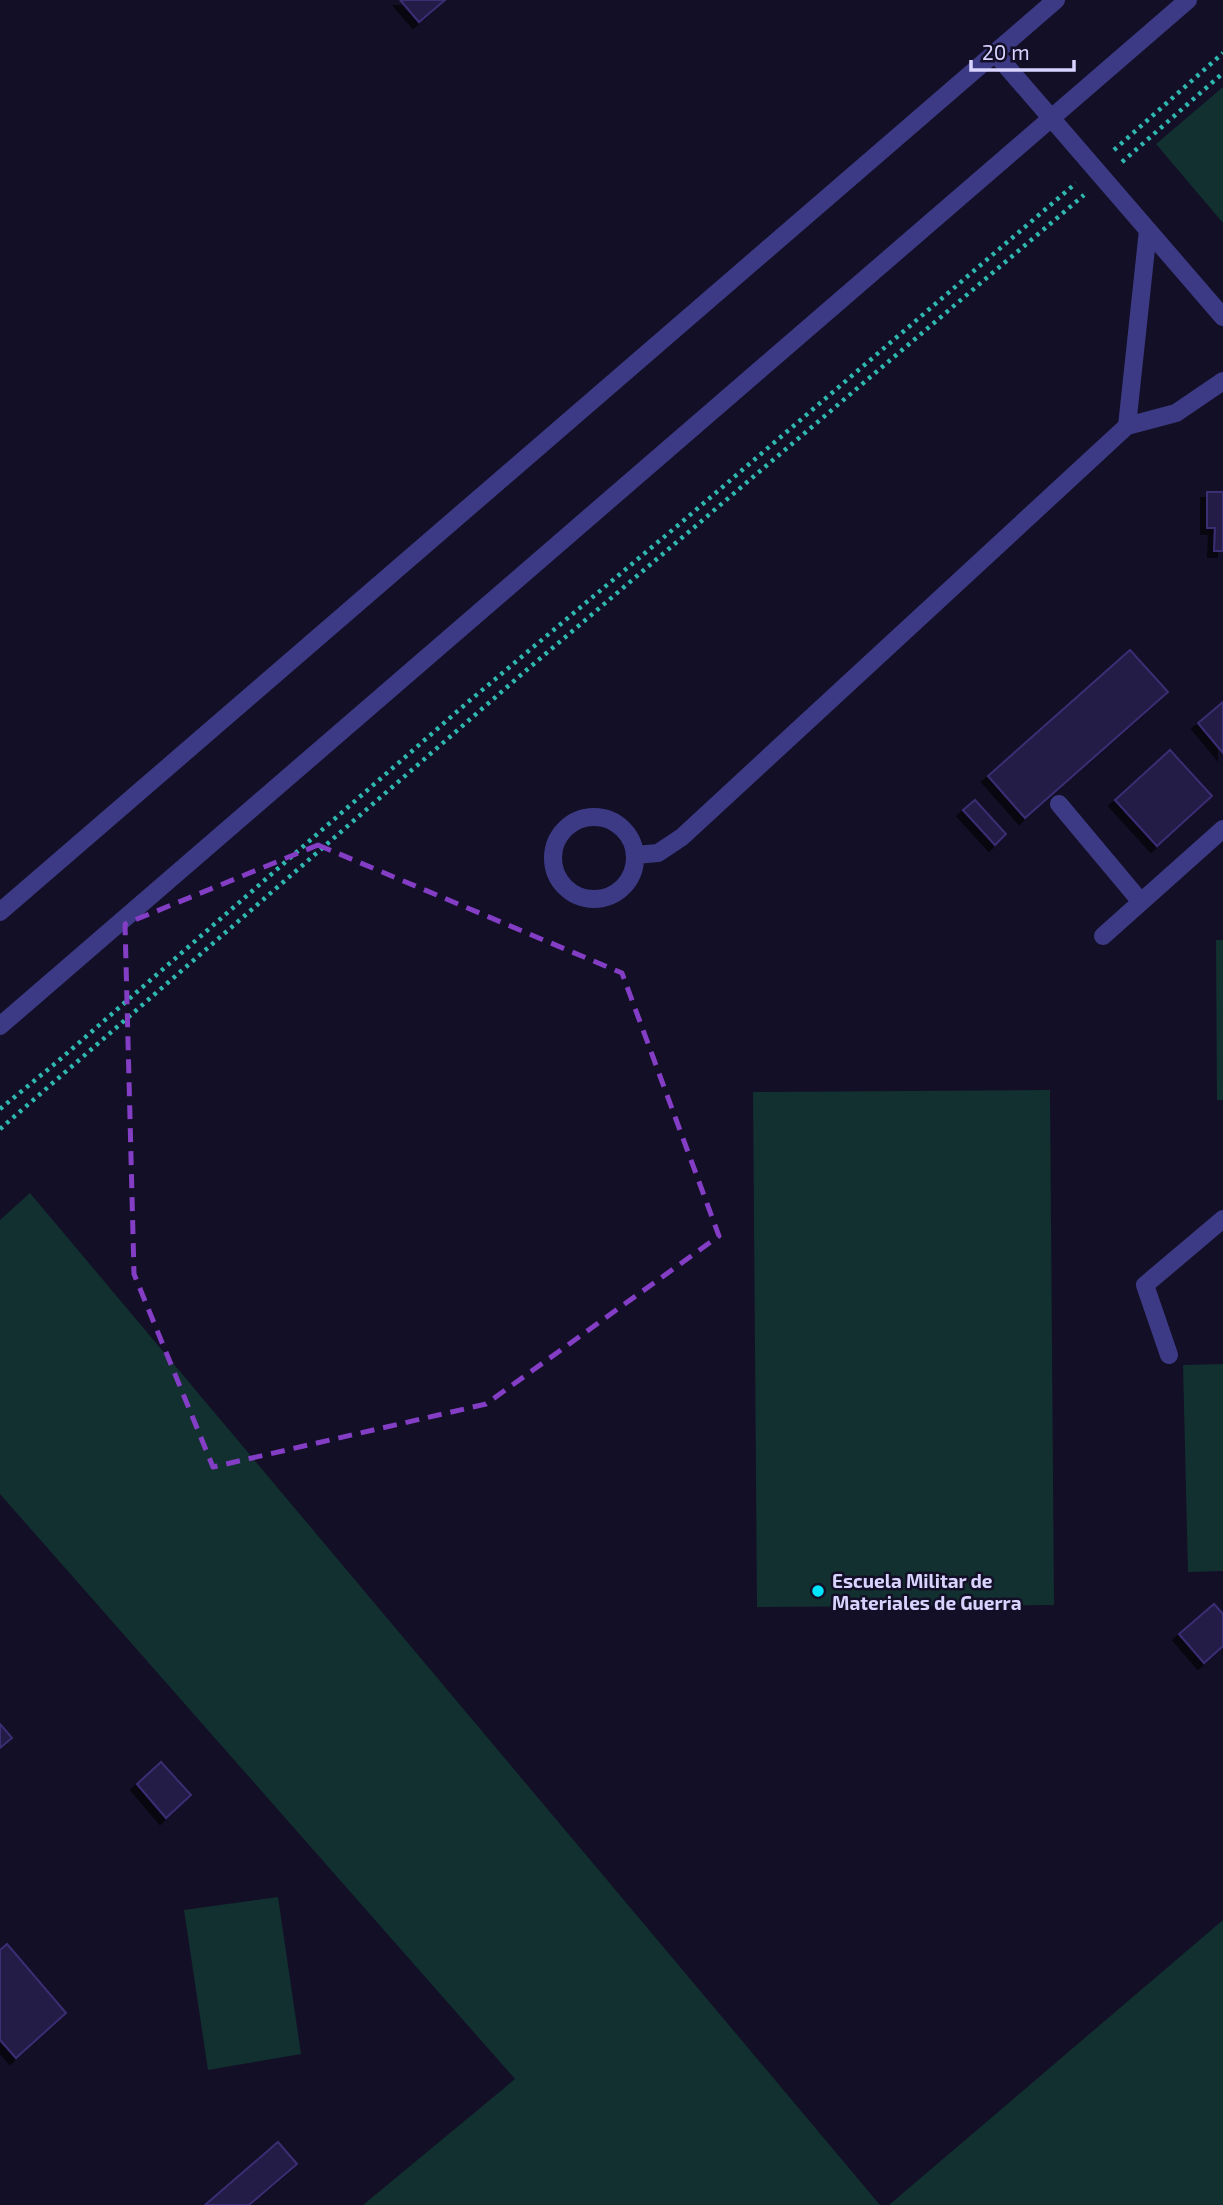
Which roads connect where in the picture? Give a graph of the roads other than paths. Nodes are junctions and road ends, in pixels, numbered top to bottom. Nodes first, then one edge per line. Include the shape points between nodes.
1 (1056, 0) edge
2 (1188, 0) edge
3 (995, 53) junction
4 (1051, 118) junction
5 (1148, 230) junction
6 (1223, 317) edge
7 (1223, 381) edge
8 (1127, 426) junction
9 (1059, 804) dead end
10 (1223, 829) edge
11 (635, 855) junction
12 (1141, 902) junction
13 (0, 912) edge
14 (1103, 936) dead end
15 (0, 1026) edge
16 (1223, 1219) edge
17 (1169, 1355) dead end

1 - 3 street
2 - 4 street
3 - 4 street
3 - 13 street
4 - 5 street
4 - 15 street
5 - 6 street
5 - 8 street
7 - 8 street via 1176,413
8 - 11 street via 682,837 659,853
9 - 12 street
10 - 12 street
11 - 11 street via 624,829 605,819 586,818 564,830 553,854 554,867 567,889 591,899 605,898 628,882
12 - 14 street
16 - 17 street via 1144,1285

